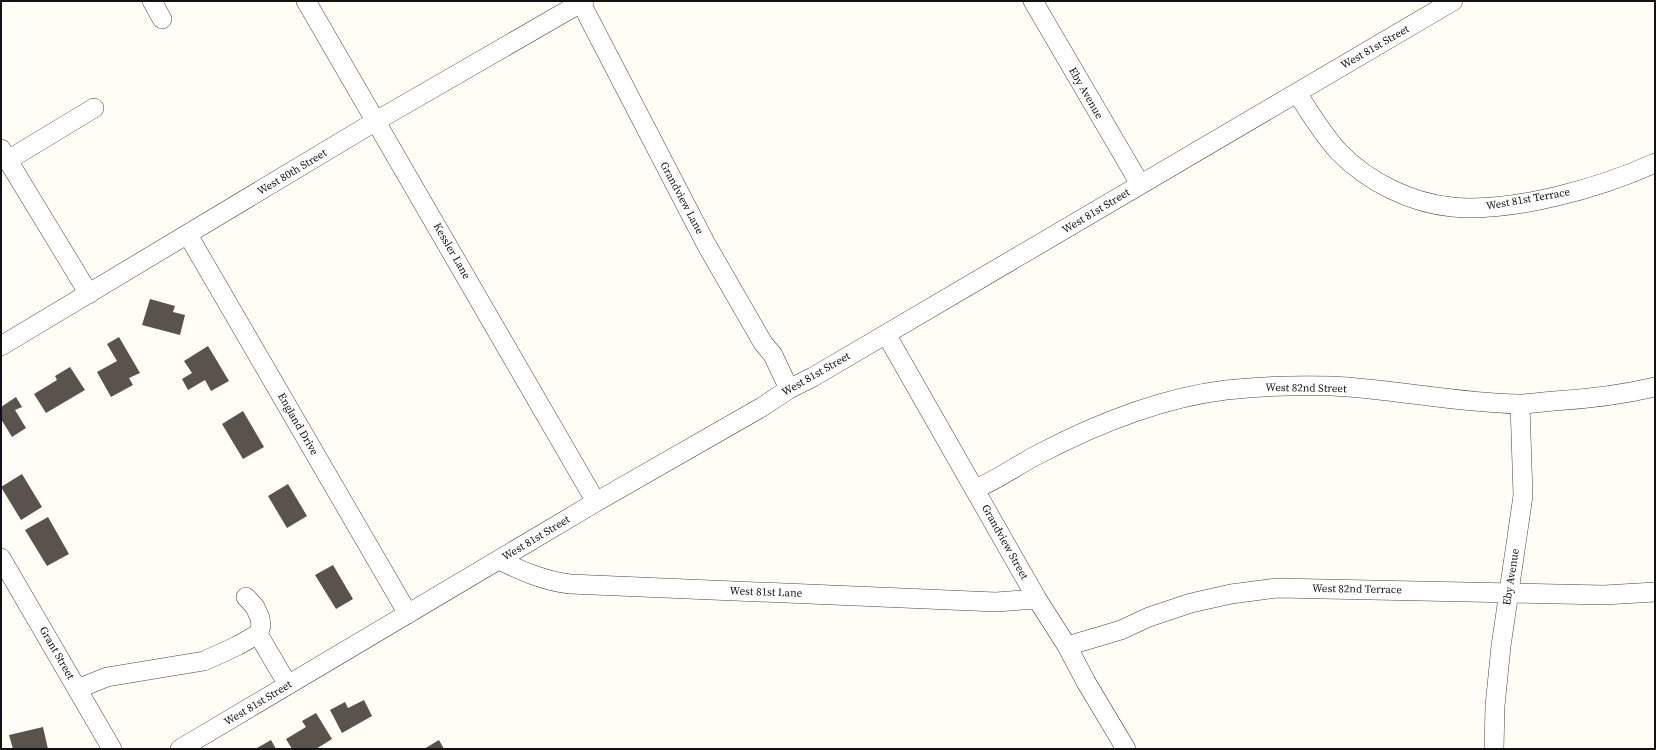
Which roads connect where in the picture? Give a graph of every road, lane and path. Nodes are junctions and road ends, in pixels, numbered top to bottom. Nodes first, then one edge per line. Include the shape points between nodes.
1 (152, 1) edge
2 (306, 1) edge
3 (1033, 1) edge
4 (1454, 1) edge
5 (582, 2) edge
6 (162, 19) dead end
7 (1297, 93) junction
8 (94, 108) dead end
9 (376, 121) junction
10 (4, 154) edge
11 (1655, 163) edge
12 (1140, 184) junction
13 (188, 235) junction
14 (89, 294) junction
15 (886, 334) junction
16 (1, 346) edge
17 (1655, 387) edge
18 (789, 389) junction
19 (1520, 404) junction
20 (975, 489) junction
21 (596, 502) junction
22 (1, 558) edge
23 (499, 560) junction
24 (1655, 592) edge
25 (1509, 593) junction
26 (246, 597) dead end
27 (1037, 599) junction
28 (408, 614) junction
29 (258, 634) junction
30 (1067, 646) junction
31 (288, 685) junction
32 (77, 689) junction
33 (112, 749) edge
34 (180, 749) edge
35 (1126, 749) edge
36 (1494, 749) edge

1 - 6 street
2 - 9 street, Kessler Lane
3 - 12 street, Eby Avenue
4 - 7 street, West 81st Street
5 - 9 street, West 80th Street
5 - 18 street, Grandview Lane via 706,244 762,343 773,355
7 - 11 street, West 81st Terrace via 1339,152 1363,173 1388,188 1435,204 1484,208 1554,197 1596,185
7 - 12 street, West 81st Street
8 - 10 street
9 - 13 street, West 80th Street
9 - 21 street, Kessler Lane
10 - 14 street
12 - 15 street, West 81st Street
13 - 14 street, West 80th Street
13 - 28 street, England Drive
14 - 16 street, West 80th Street
15 - 18 street, West 81st Street
15 - 20 street, Grandview Street
17 - 19 street, West 82nd Street via 1583,399
18 - 21 street, West 81st Street
19 - 20 street, West 82nd Street via 1333,386 1225,390 1172,401 1086,430
19 - 25 street, Eby Avenue via 1523,496
20 - 27 street, Grandview Street
21 - 23 street, West 81st Street
22 - 32 street, Grant Street
23 - 27 street, West 81st Lane via 533,576 570,584 996,602
23 - 28 street, West 81st Street
24 - 25 street, West 82nd Terrace via 1604,595
25 - 30 street, West 82nd Terrace via 1277,588 1191,603 1149,617 1121,630
25 - 36 street, Eby Avenue via 1495,706
26 - 29 street via 260,618
27 - 30 street, Grandview Street
28 - 31 street, West 81st Street
29 - 31 street
29 - 32 street via 204,661 106,677
30 - 35 street, Grandview Street
31 - 34 street, West 81st Street
32 - 33 street, Grant Street

